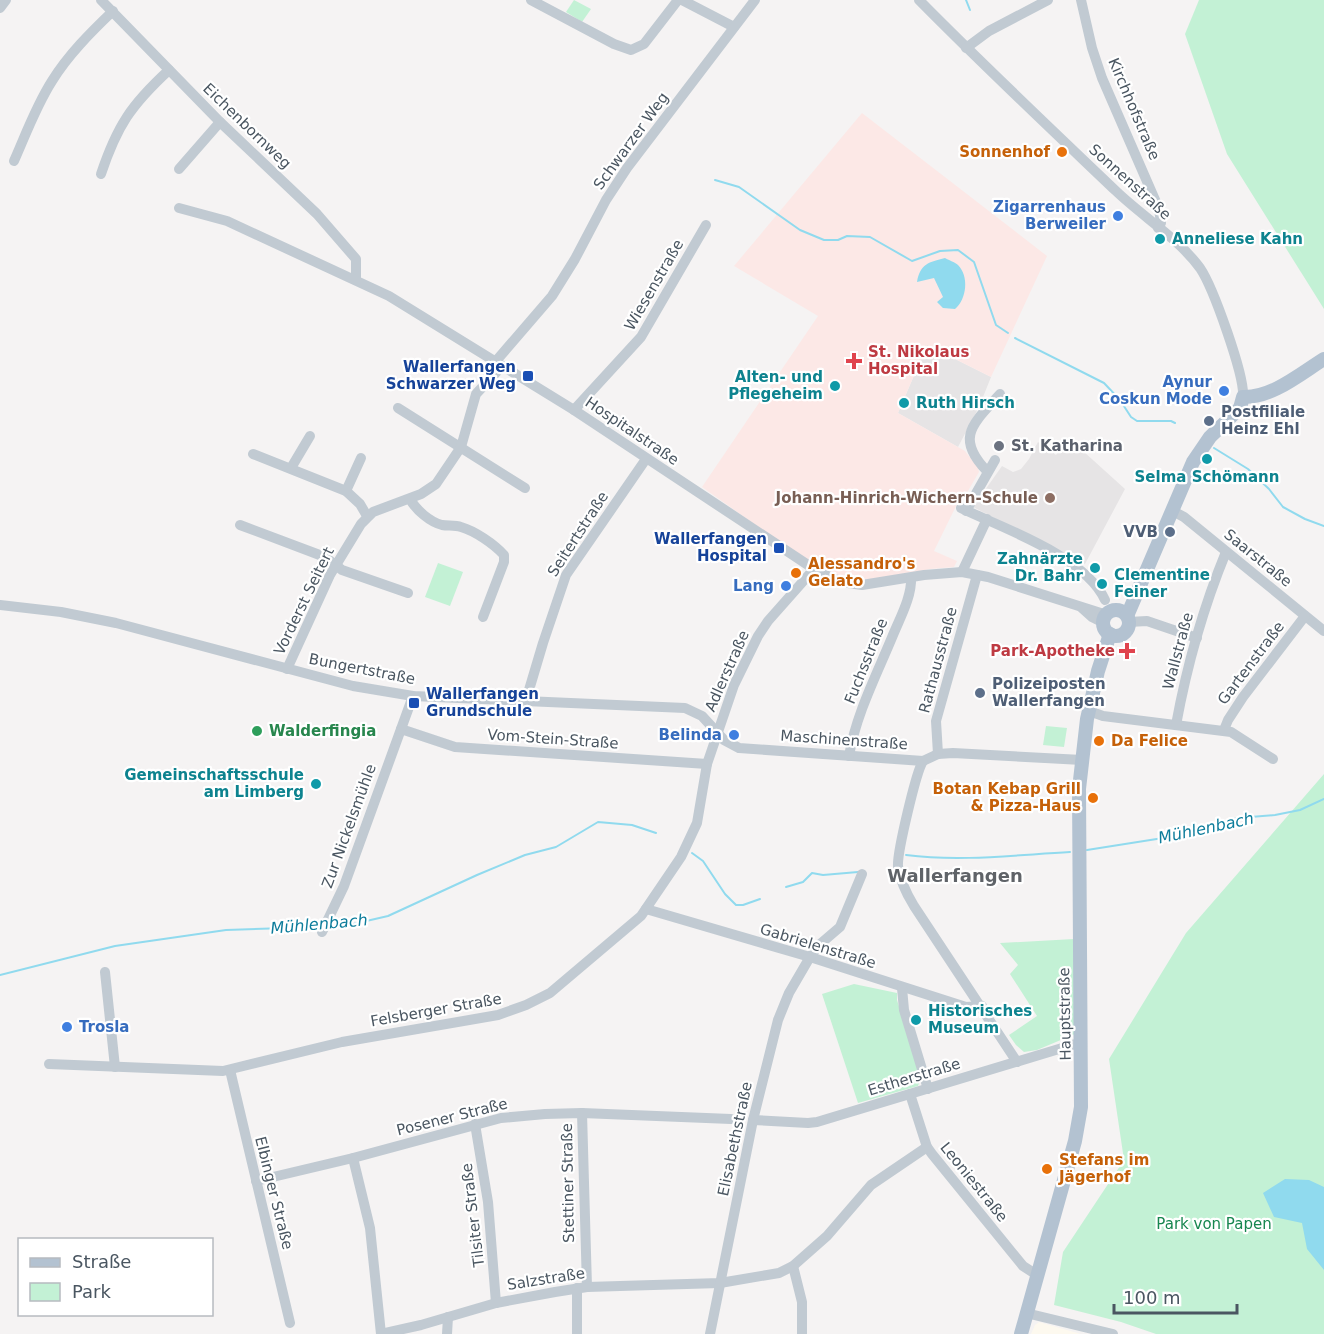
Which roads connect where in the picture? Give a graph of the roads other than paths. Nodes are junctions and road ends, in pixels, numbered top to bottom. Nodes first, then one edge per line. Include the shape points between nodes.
1 (6, 0) edge
2 (101, 0) edge
3 (531, 0) edge
4 (680, 0) edge
5 (755, 0) edge
6 (919, 0) edge
7 (1048, 0) edge
8 (1081, 0) edge
9 (0, 8) edge
10 (113, 11) junction
11 (734, 27) junction
12 (966, 48) junction
13 (169, 70) junction
14 (220, 122) junction
15 (14, 161) dead end
16 (179, 169) dead end
17 (101, 174) dead end
18 (179, 208) dead end
19 (706, 225) dead end
20 (1158, 228) junction
21 (356, 279) junction
22 (1324, 359) edge
23 (499, 364) junction
24 (1000, 394) dead end
25 (1243, 397) junction
26 (398, 408) dead end
27 (574, 411) junction
28 (310, 436) dead end
29 (461, 447) junction
30 (253, 454) dead end
31 (362, 458) dead end
32 (646, 459) junction
33 (995, 460) dead end
34 (291, 468) junction
35 (987, 471) junction
36 (525, 488) dead end
37 (346, 491) junction
38 (410, 499) junction
39 (1171, 510) junction
40 (367, 516) junction
41 (987, 519) junction
42 (240, 525) dead end
43 (1226, 552) junction
44 (337, 564) junction
45 (814, 569) junction
46 (962, 572) junction
47 (976, 575) junction
48 (910, 578) junction
49 (408, 593) dead end
50 (1105, 600) dead end
51 (0, 605) edge
52 (1305, 616) junction
53 (483, 617) dead end
54 (1116, 623) junction
55 (1324, 631) edge
56 (1197, 638) junction
57 (287, 669) junction
58 (412, 696) junction
59 (526, 700) junction
60 (1089, 711) junction
61 (1176, 725) junction
62 (401, 729) junction
63 (1224, 730) junction
64 (716, 732) junction
65 (938, 754) junction
66 (849, 756) junction
67 (1273, 759) dead end
68 (1082, 760) junction
69 (923, 761) junction
70 (707, 764) junction
71 (862, 874) dead end
72 (646, 909) junction
73 (325, 927) dead end
74 (810, 957) junction
75 (105, 972) dead end
76 (902, 988) junction
77 (982, 1006) junction
78 (1082, 1042) junction
79 (1017, 1062) junction
80 (49, 1064) dead end
81 (115, 1067) junction
82 (230, 1070) junction
83 (928, 1089) junction
84 (910, 1094) junction
85 (582, 1113) junction
86 (731, 1119) dead end
87 (753, 1120) junction
88 (475, 1124) junction
89 (927, 1147) junction
90 (353, 1158) junction
91 (256, 1181) junction
92 (793, 1266) junction
93 (1037, 1275) junction
94 (720, 1283) junction
95 (582, 1288) junction
96 (496, 1303) junction
97 (1026, 1313) junction
98 (448, 1317) junction
99 (290, 1323) dead end
100 (381, 1334) edge
101 (447, 1334) edge
102 (577, 1334) edge
103 (710, 1334) edge
104 (802, 1334) edge
105 (1021, 1334) edge
106 (1113, 1334) edge

1 - 9 street
2 - 10 street, Eichenbornweg
3 - 4 street via 632,50 644,44
4 - 11 street
5 - 11 street, Schwarzer Weg
6 - 12 street, Sonnenstraße
7 - 12 street via 989,31
8 - 20 street, Kirchhofstraße via 1102,78 1159,209
10 - 13 street, Eichenbornweg
10 - 15 street via 52,80
11 - 23 street, Schwarzer Weg via 621,175 552,296
12 - 20 street, Sonnenstraße
13 - 14 street, Eichenbornweg
13 - 17 street via 122,124
14 - 16 street
14 - 21 street, Eichenbornweg via 352,252
18 - 21 street, Hospitalstraße via 227,221
19 - 27 street, Wiesenstraße via 642,338
20 - 25 street, Sonnenstraße via 1205,278 1223,321 1244,388
21 - 23 street, Hospitalstraße
22 - 25 main road via 1271,391
23 - 27 street, Hospitalstraße
23 - 29 street via 476,394
24 - 35 street via 969,438 973,455
25 - 39 main road, Hauptstraße via 1240,408 1207,440 1185,476
26 - 29 street
27 - 32 street, Hospitalstraße
28 - 34 street
29 - 36 street
29 - 38 street via 436,484
30 - 34 street
31 - 37 street
32 - 45 street, Hospitalstraße
32 - 59 street, Seitertstraße via 566,575
33 - 35 street
34 - 37 street
35 - 41 street via 964,510
37 - 40 street
38 - 40 street
38 - 53 street via 420,512 439,524 468,530 504,555
39 - 43 street, Saarstraße
39 - 54 main road, Hauptstraße via 1135,598
40 - 44 street, Vorderst Seitert
41 - 46 street
41 - 50 street via 1063,558 1096,584
42 - 44 street
43 - 52 street, Saarstraße
43 - 56 street, Wallstraße
44 - 49 street via 342,570
44 - 57 street, Vorderst Seitert
45 - 48 street, Hospitalstraße via 853,584
45 - 64 street, Adlerstraße via 758,636
46 - 47 street, Hospitalstraße
46 - 48 street, Hospitalstraße
47 - 54 street, Hospitalstraße via 1082,608
47 - 65 street, Rathausstraße via 936,721
48 - 66 street, Fuchsstraße via 902,614
51 - 57 street, Bungertstraße via 81,615
52 - 55 street, Saarstraße
52 - 63 street, Gartenstraße via 1243,697
54 - 56 street, Hospitalstraße via 1148,621
54 - 60 main road, Hauptstraße via 1104,673
56 - 61 street, Wallstraße
57 - 58 street, Bungertstraße
58 - 59 street, Bungertstraße
58 - 62 street, Zur Nickelsmühle
59 - 64 street, Bungertstraße via 684,708 702,717
60 - 61 street
60 - 68 main road, Hauptstraße
61 - 63 street
62 - 70 street, Vom-Stein-Straße via 455,747
62 - 73 street, Zur Nickelsmühle via 344,886
63 - 67 street
64 - 66 street, Maschinenstraße via 739,748
64 - 70 street, Felsberger Straße
65 - 68 street, Maschinenstraße
65 - 69 street, Maschinenstraße
66 - 69 street, Maschinenstraße
68 - 78 main road, Hauptstraße via 1078,815
69 - 77 street via 898,855 901,879 914,906
70 - 72 street, Felsberger Straße via 694,835
71 - 74 street, Elisabethstraße via 838,930
72 - 74 street, Gabrielenstraße
72 - 82 street, Felsberger Straße via 563,982 513,1011 342,1042
74 - 76 street, Gabrielenstraße
74 - 87 street, Elisabethstraße via 778,1020
75 - 81 street
76 - 77 street, Gabrielenstraße via 966,1007
76 - 83 street via 904,1010
77 - 79 street
78 - 79 street, Estherstraße
78 - 93 main road, Hauptstraße via 1079,1125
79 - 83 street, Estherstraße
80 - 81 street, Felsberger Straße
81 - 82 street, Felsberger Straße
82 - 91 street, Elbinger Straße
83 - 84 street, Estherstraße
84 - 87 street, Estherstraße via 808,1124
84 - 89 street, Leoniestraße
85 - 86 street, Posener Straße
85 - 88 street, Posener Straße via 524,1115
85 - 95 street, Stettiner Straße
87 - 94 street, Elisabethstraße
88 - 90 street, Posener Straße
88 - 96 street, Tilsiter Straße via 488,1202
89 - 92 street via 871,1185 827,1236
89 - 93 street, Leoniestraße via 1023,1266
90 - 91 street, Posener Straße
90 - 100 street via 370,1228
91 - 99 street, Elbinger Straße
92 - 94 street, Salzstraße via 779,1273
92 - 104 street via 801,1302
93 - 97 main road, Hauptstraße
94 - 95 street, Salzstraße
94 - 103 street, Elisabethstraße
95 - 96 street, Salzstraße
95 - 102 street, Stettiner Straße
96 - 98 street, Salzstraße
97 - 105 main road, Hauptstraße
97 - 106 street
98 - 100 street, Salzstraße
98 - 101 street

